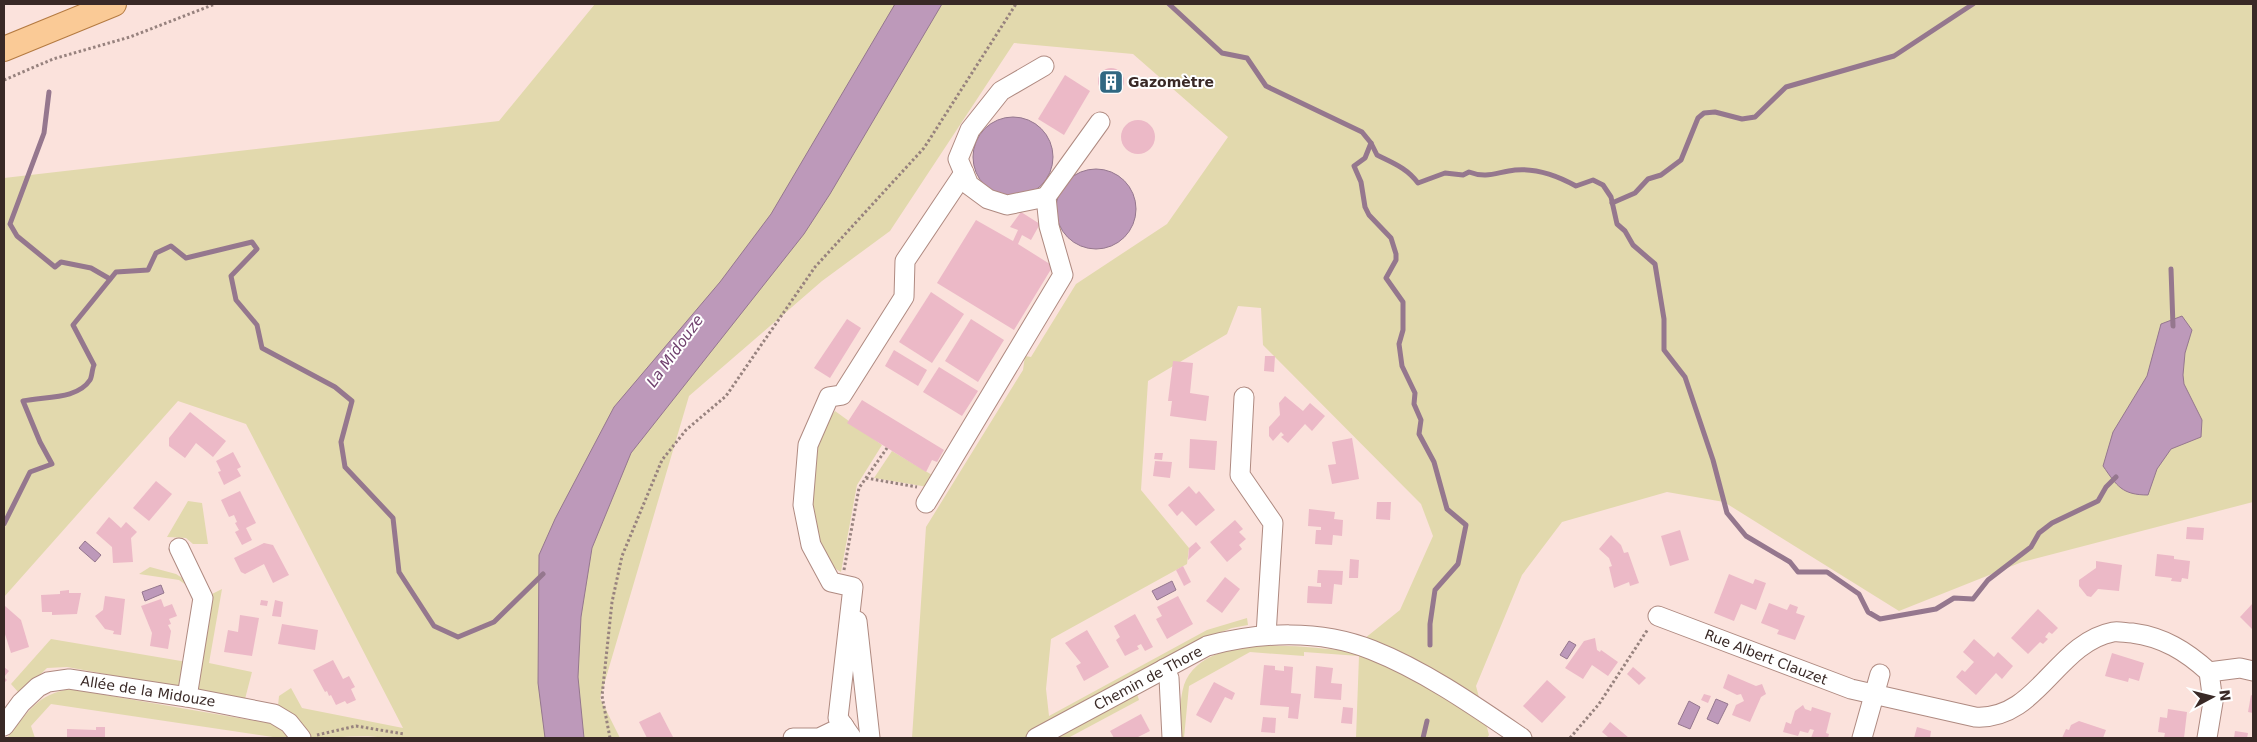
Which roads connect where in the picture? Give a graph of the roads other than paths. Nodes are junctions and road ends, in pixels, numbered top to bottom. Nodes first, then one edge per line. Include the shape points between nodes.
1 (114, 4) edge
2 (4, 49) edge
3 (1044, 66) dead end
4 (1100, 122) dead end
5 (964, 173) junction
6 (1046, 197) junction
7 (1244, 397) dead end
8 (922, 495) road end
9 (179, 548) dead end
10 (848, 580) junction
11 (1658, 616) road end
12 (1266, 636) junction
13 (1164, 668) junction
14 (2253, 671) edge
15 (2209, 672) junction
16 (1880, 674) dead end
17 (1874, 694) junction
18 (187, 697) junction
19 (4, 726) edge
20 (848, 732) edge
21 (302, 738) edge
22 (793, 738) edge
23 (870, 738) edge
24 (1036, 738) edge
25 (1172, 738) edge
26 (1522, 738) edge
27 (1862, 738) edge
28 (2207, 738) edge

1 - 2 main road
3 - 5 street via 1001,91 970,130 958,159
4 - 6 street
5 - 6 street via 969,185 988,199 1007,205
5 - 10 street via 905,261 904,297 842,395 830,397 808,445 803,505 811,545 831,582
6 - 8 street via 1063,275
7 - 12 street via 1240,475 1274,523
9 - 18 street via 203,598
10 - 20 street via 838,718
10 - 23 street
11 - 17 street, Rue Albert Clauzet via 1851,690
12 - 13 street, Chemin de Thore via 1207,646
12 - 26 street, Chemin de Thore via 1303,636 1370,649 1411,669
13 - 24 street, Chemin de Thore
13 - 25 street via 1169,678
14 - 15 street via 2240,668
15 - 17 street, Rue Albert Clauzet via 2179,648 2163,640 2148,635 2114,632 2076,649 2023,702 2013,710 1993,716 1975,717
15 - 28 street via 2213,702
16 - 17 street
17 - 27 street
18 - 19 street, Allée de la Midouze via 69,678 38,687
18 - 21 street, Allée de la Midouze via 274,714 289,723
20 - 22 street via 820,738

